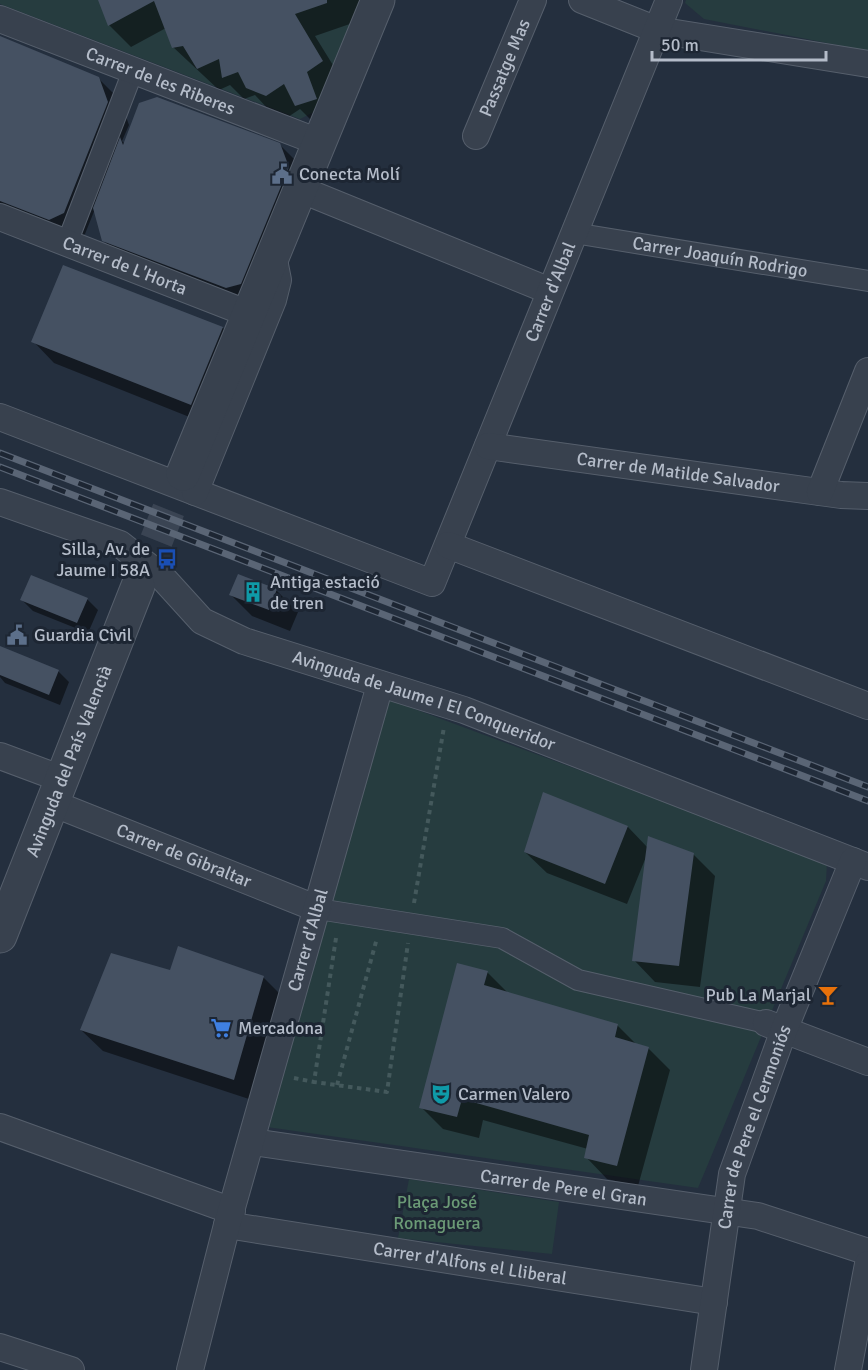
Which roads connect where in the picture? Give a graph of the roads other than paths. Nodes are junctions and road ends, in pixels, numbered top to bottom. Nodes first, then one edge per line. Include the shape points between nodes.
1 (378, 0) edge
2 (533, 0) edge
3 (582, 0) edge
4 (669, 0) edge
5 (0, 20) edge
6 (657, 30) junction
7 (868, 64) edge
8 (133, 70) junction
9 (476, 135) dead end
10 (321, 143) junction
11 (302, 190) junction
12 (0, 217) edge
13 (574, 233) junction
14 (67, 243) junction
15 (274, 256) junction
16 (868, 281) edge
17 (550, 291) junction
18 (249, 314) junction
19 (868, 371) edge
20 (0, 417) edge
21 (488, 446) junction
22 (189, 483) junction
23 (820, 492) junction
24 (868, 496) edge
25 (0, 502) edge
26 (448, 545) junction
27 (138, 586) tunnel mouth
28 (380, 685) junction
29 (868, 706) edge
30 (0, 756) edge
31 (57, 791) junction
32 (860, 864) edge
33 (328, 911) junction
34 (0, 936) edge
35 (775, 1027) junction
36 (868, 1062) edge
37 (0, 1127) edge
38 (253, 1142) junction
39 (727, 1211) junction
40 (230, 1218) junction
41 (868, 1252) edge
42 (868, 1264) edge
43 (714, 1302) junction
44 (0, 1347) edge
45 (71, 1370) edge
46 (190, 1370) edge
47 (704, 1370) edge
48 (848, 1370) edge

1 - 10 street
2 - 9 street, Passatge Mas
3 - 6 street
4 - 6 street, Carrer d'Albal
5 - 8 street, Carrer de les Riberes
6 - 7 street
6 - 13 street, Carrer d'Albal
8 - 10 street, Carrer de les Riberes
8 - 14 street
10 - 11 street
11 - 15 street
11 - 17 street
12 - 14 street, Carrer de L'Horta
13 - 16 street, Carrer Joaquín Rodrigo
13 - 17 street, Carrer d'Albal
14 - 18 street, Carrer de L'Horta
15 - 18 street
15 - 22 street via 278,280 273,300
17 - 21 street, Carrer d'Albal
18 - 22 street
19 - 23 street
20 - 22 street
21 - 23 street, Carrer de Matilde Salvador
21 - 26 street, Carrer d'Albal
22 - 26 street, Carrer d'Albal via 432,583
23 - 24 street, Carrer de Matilde Salvador
25 - 28 street, Avinguda de Jaume I El Conqueridor via 120,544 162,577 202,621 244,641
26 - 29 street
27 - 31 street, Avinguda del País Valencià
28 - 32 street, Avinguda de Jaume I El Conqueridor via 448,704
28 - 33 street, Carrer d'Albal
30 - 31 street, Carrer de Gibraltar
31 - 33 street, Carrer de Gibraltar
31 - 34 street, Avinguda del País Valencià
32 - 35 street, Carrer de Pere el Cermoniós
33 - 35 street via 502,938 578,980
33 - 38 street, Carrer d'Albal
35 - 36 street
35 - 39 street, Carrer de Pere el Cermoniós via 732,1174
37 - 40 street, Carrer d'Alfons el Lliberal
38 - 39 street, Carrer de Pere el Gran
38 - 40 street, Carrer d'Albal
39 - 41 street, Carrer de Pere el Gran via 758,1216
39 - 43 street, Carrer de Pere el Cermoniós
40 - 43 street, Carrer d'Alfons el Lliberal
40 - 46 street, Carrer d'Albal
42 - 48 street
43 - 47 street, Carrer de Pere el Cermoniós
44 - 45 street

